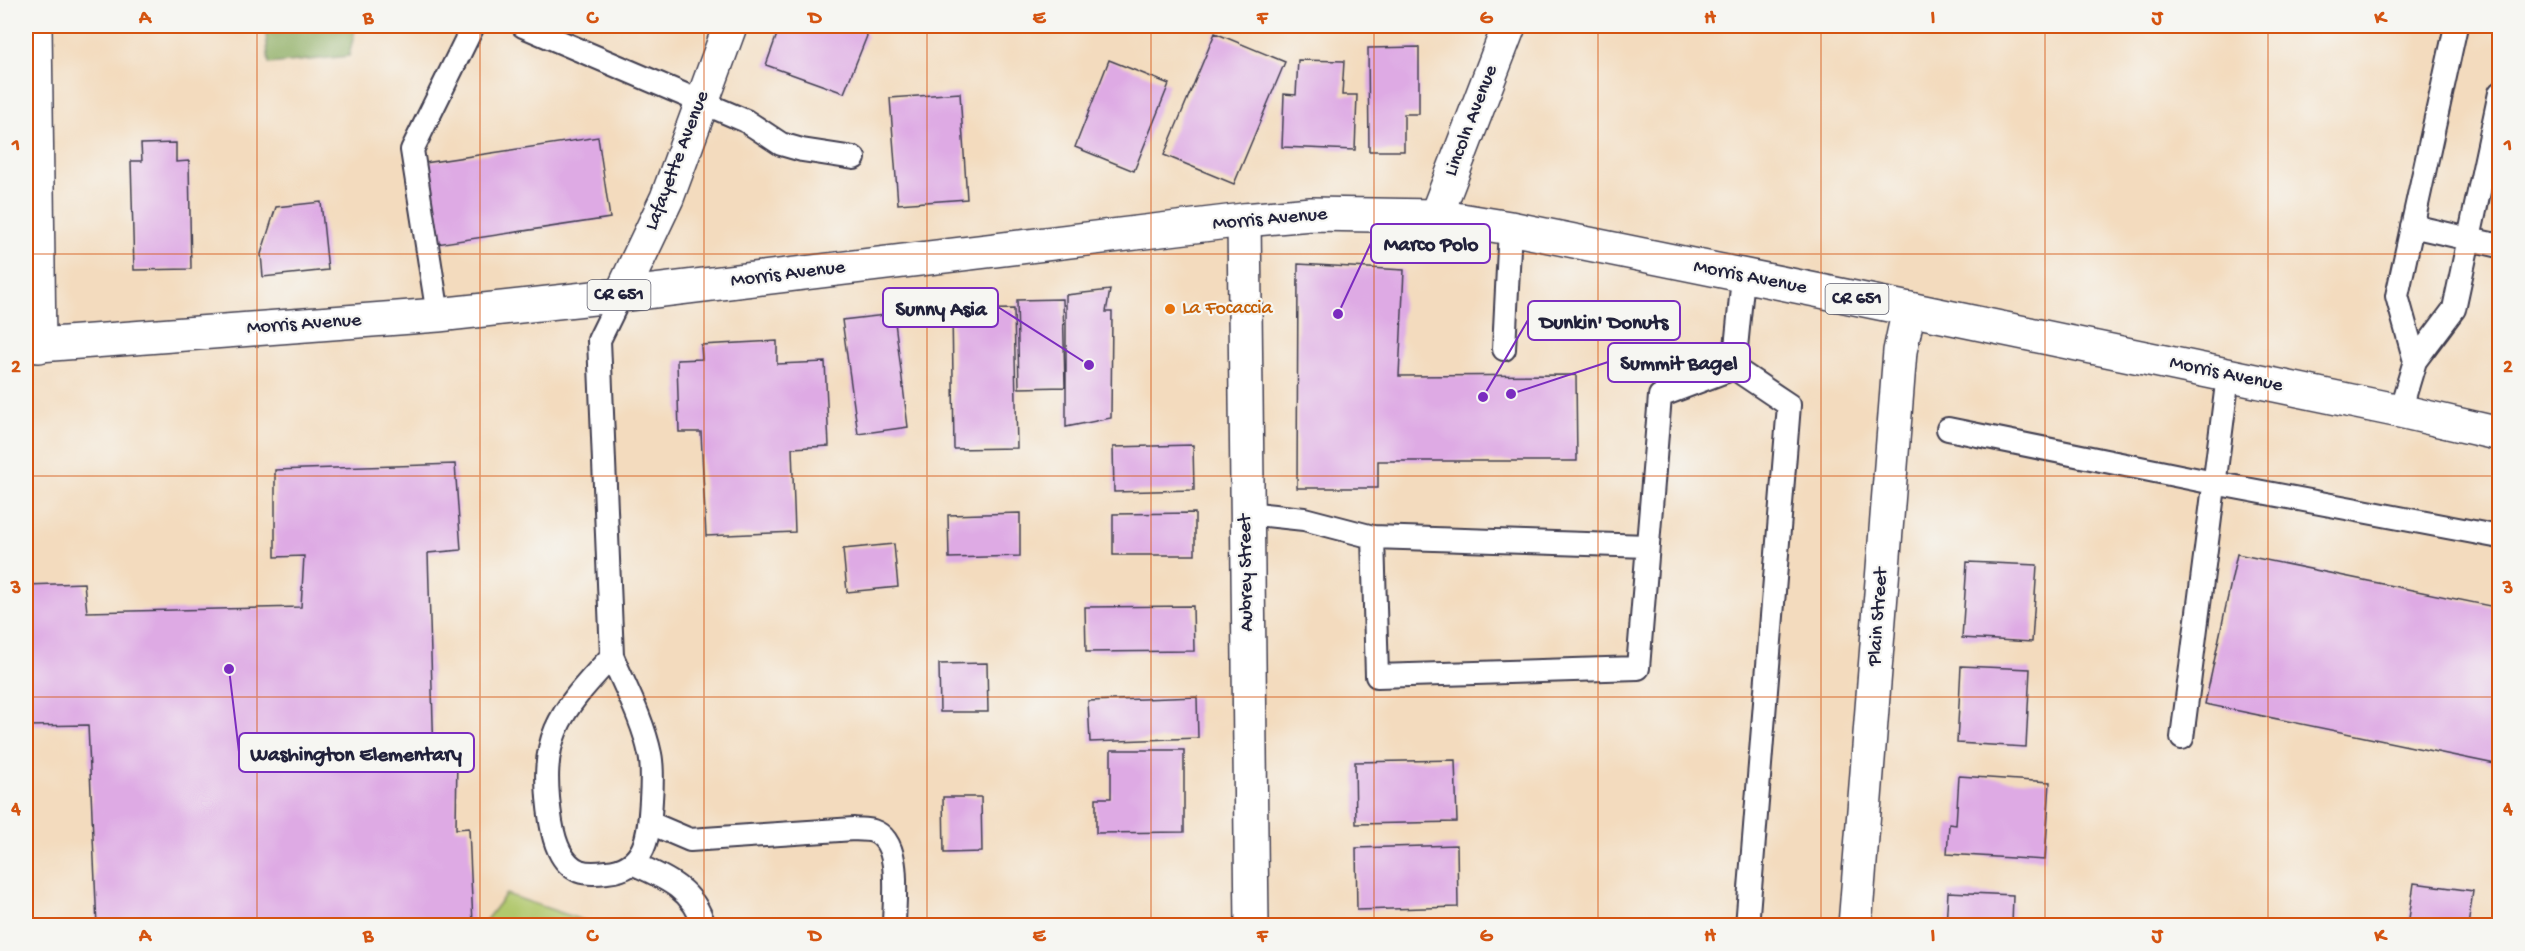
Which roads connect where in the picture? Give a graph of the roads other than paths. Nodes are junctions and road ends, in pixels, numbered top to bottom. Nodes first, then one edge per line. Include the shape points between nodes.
1 (34, 26) edge
2 (473, 26) edge
3 (523, 26) edge
4 (730, 26) edge
5 (1509, 26) edge
6 (2456, 26) edge
7 (2499, 93) edge
8 (702, 102) junction
9 (854, 158) dead end
10 (31, 186) edge
11 (1436, 216) junction
12 (1244, 220) junction
13 (2412, 226) junction
14 (1510, 228) junction
15 (2470, 240) junction
16 (2499, 246) edge
17 (1743, 277) junction
18 (621, 295) junction
19 (1909, 309) junction
20 (438, 315) junction
21 (32, 346) edge
22 (1504, 350) dead end
23 (2415, 361) junction
24 (1734, 368) junction
25 (2228, 376) junction
26 (2400, 411) junction
27 (1948, 429) dead end
28 (2499, 434) edge
29 (2214, 483) junction
30 (1246, 513) junction
31 (1373, 537) junction
32 (2499, 537) edge
33 (1648, 546) junction
34 (612, 656) junction
35 (2182, 738) dead end
36 (650, 823) junction
37 (632, 863) junction
38 (704, 926) edge
39 (894, 926) edge
40 (1252, 926) edge
41 (1747, 926) edge
42 (1855, 926) edge

1 - 10 main road
2 - 20 lane via 412,150
3 - 8 lane
4 - 8 main road, Lafayette Avenue
5 - 11 main road, Lincoln Avenue
6 - 13 lane
7 - 15 lane
8 - 9 lane via 746,121 781,144
8 - 18 main road, Lafayette Avenue via 667,198
10 - 21 main road
11 - 12 main road, Morris Avenue / CR 651 via 1311,214
11 - 14 main road, Morris Avenue / CR 651
12 - 18 main road, Morris Avenue / CR 651
12 - 30 main road, Aubrey Street
13 - 15 lane
13 - 23 lane via 2397,296
14 - 17 main road, Morris Avenue / CR 651
14 - 22 lane
15 - 16 lane
15 - 23 lane via 2454,309
17 - 19 main road, Morris Avenue / CR 651
17 - 24 lane
18 - 20 main road, Morris Avenue / CR 651
18 - 34 lane via 599,340
19 - 25 main road, Morris Avenue / CR 651
19 - 42 main road, Plain Street via 1900,351
20 - 21 main road, Morris Avenue / CR 651
23 - 26 lane
24 - 33 lane via 1659,396
24 - 41 lane via 1789,405
25 - 26 main road, Morris Avenue / CR 651
25 - 29 lane
26 - 28 main road, Morris Avenue / CR 651
27 - 29 lane
29 - 32 lane
29 - 35 lane
30 - 31 lane via 1304,519
30 - 40 main road, Aubrey Street
31 - 33 lane
31 - 33 lane via 1377,676 1638,668
34 - 36 lane via 651,755
34 - 37 lane via 563,714 546,761 547,797 554,839 564,860 580,871 598,873 616,872
36 - 37 lane via 642,852
36 - 39 lane via 690,840 873,831 890,846 894,862
37 - 38 lane via 673,881 701,914

